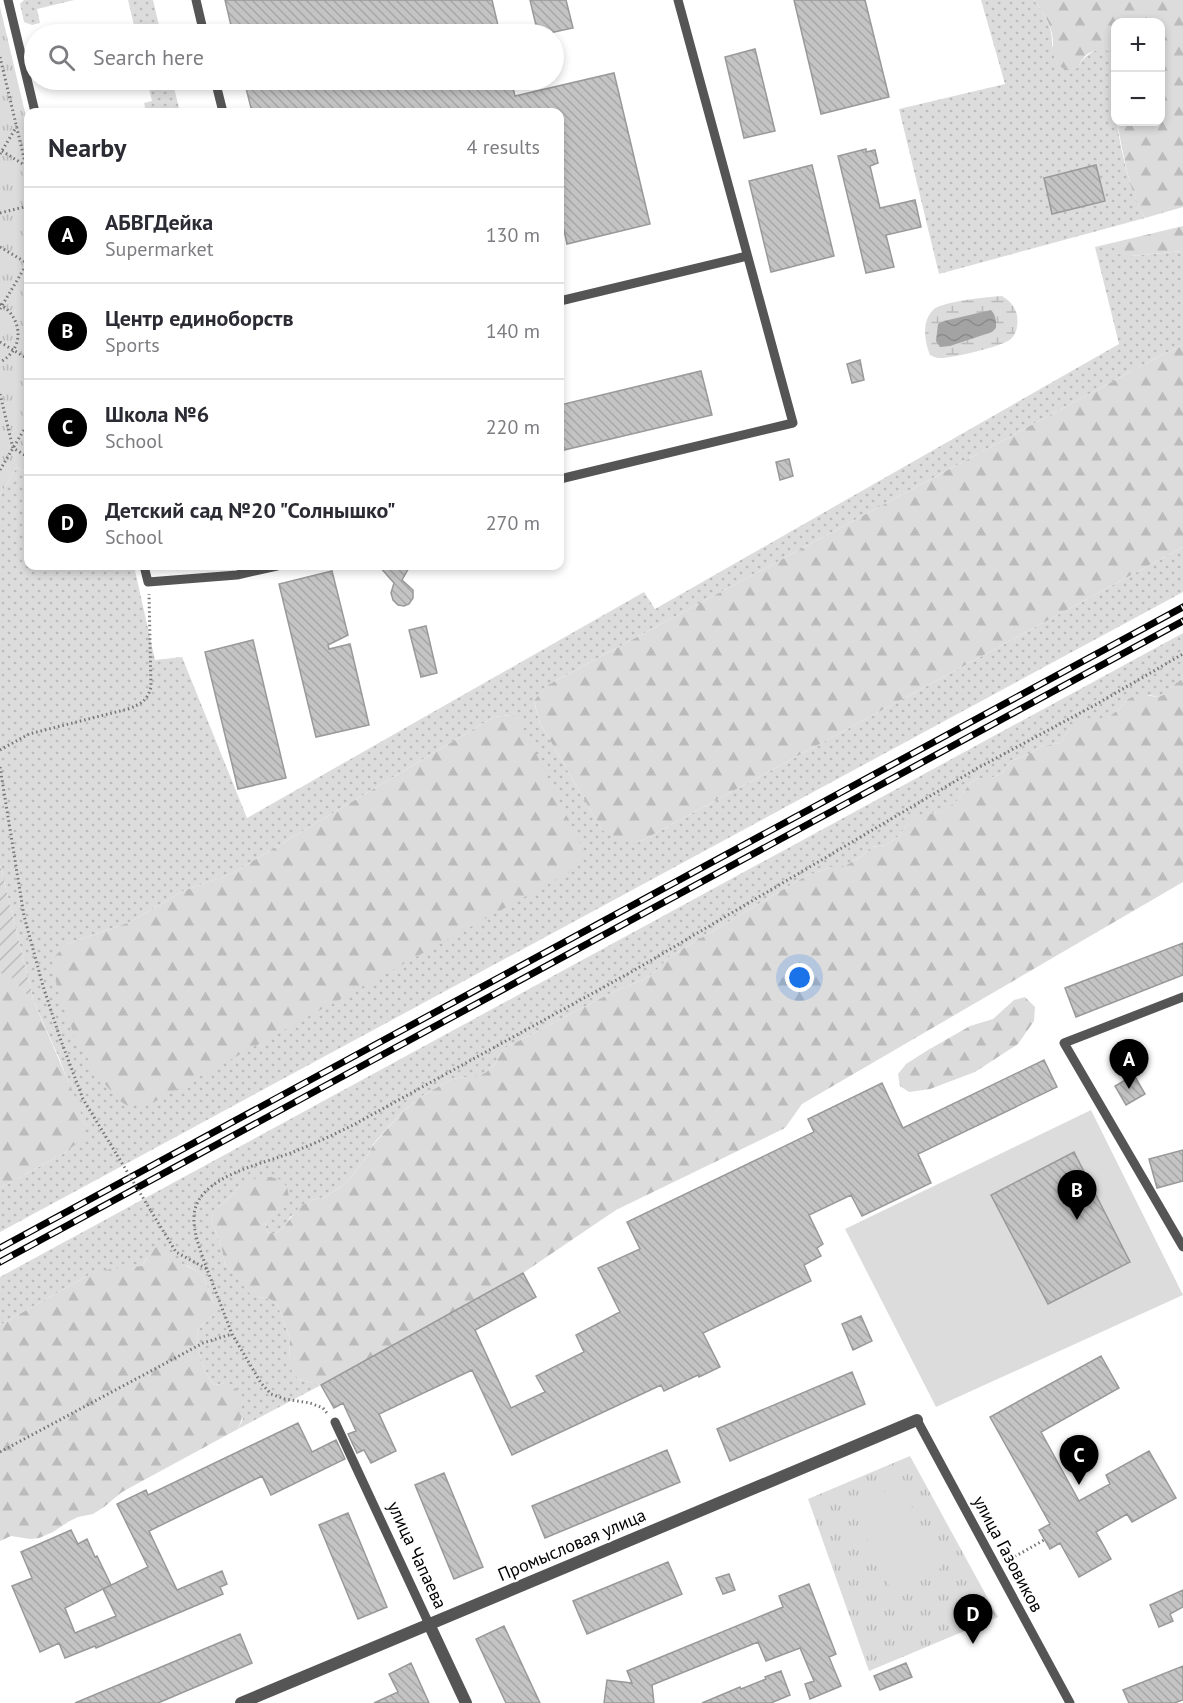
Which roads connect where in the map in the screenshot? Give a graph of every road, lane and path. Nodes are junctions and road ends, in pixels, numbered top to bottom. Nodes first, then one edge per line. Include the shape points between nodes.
1 (8, 0) edge
2 (196, 0) edge
3 (678, 0) edge
4 (202, 24) edge
5 (0, 57) edge
6 (24, 66) edge
7 (30, 90) edge
8 (218, 90) edge
9 (34, 108) edge
10 (222, 108) edge
11 (17, 126) junction
12 (1, 152) edge
13 (24, 157) edge
14 (24, 165) edge
15 (24, 207) edge
16 (0, 213) edge
17 (0, 247) edge
18 (747, 256) junction
19 (24, 261) edge
20 (24, 269) edge
21 (564, 300) edge
22 (1, 306) edge
23 (0, 342) edge
24 (13, 350) junction
25 (24, 357) edge
26 (0, 362) edge
27 (0, 394) edge
28 (24, 430) edge
29 (13, 448) junction
30 (24, 455) edge
31 (0, 470) edge
32 (564, 478) edge
33 (145, 570) edge
34 (260, 570) edge
35 (148, 582) junction
36 (1183, 654) edge
37 (0, 750) edge
38 (0, 767) edge
39 (1183, 997) edge
40 (1183, 1247) edge
41 (207, 1269) junction
42 (232, 1334) junction
43 (917, 1420) joint
44 (335, 1422) joint
45 (0, 1452) edge
46 (1044, 1540) dead end
47 (996, 1566) junction
48 (429, 1624) junction
49 (241, 1703) edge
50 (466, 1703) edge
51 (1070, 1703) edge

1 - 6 lane
2 - 4 lane
3 - 18 lane
5 - 11 path
7 - 9 lane
8 - 10 lane
11 - 12 path
11 - 13 path
12 - 14 path
15 - 16 path
17 - 19 path
18 - 21 lane
18 - 32 lane via 793,423
20 - 22 path
22 - 24 path via 16,320 18,339
23 - 24 path
24 - 25 path
24 - 26 path
27 - 29 path
28 - 29 path
29 - 30 path
29 - 31 path
33 - 35 lane
34 - 35 lane
35 - 37 path via 151,687 147,699 128,709 29,734
36 - 41 path via 976,768 633,971 365,1118 324,1140 215,1183 197,1203 194,1215
38 - 41 path, bridge via 24,916 60,1038 84,1099 176,1252
39 - 40 lane via 1064,1043
41 - 42 path
42 - 44 path via 271,1394 323,1408
42 - 45 path via 203,1343
43 - 47 lane, улица Газовиков
43 - 48 street, Промысловая улица
44 - 48 lane, улица Чапаева
46 - 47 path
47 - 51 lane, улица Газовиков
48 - 49 street, Промысловая улица
48 - 50 street, улица Чапаева

